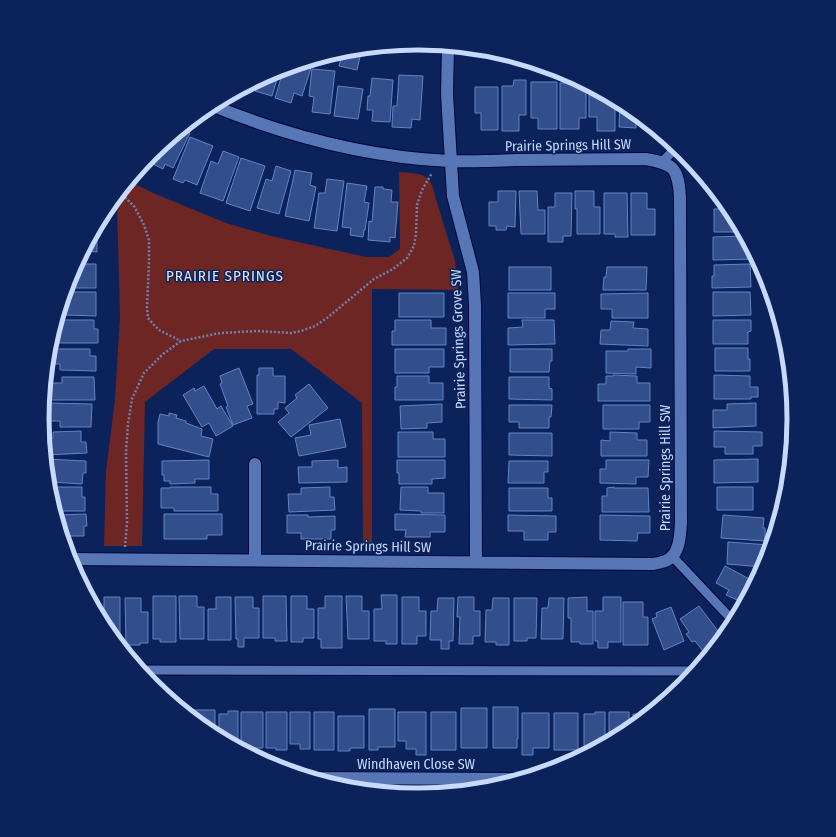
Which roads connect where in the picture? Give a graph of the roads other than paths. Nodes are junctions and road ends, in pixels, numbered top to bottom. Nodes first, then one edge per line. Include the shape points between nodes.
1 (451, 51) edge
2 (219, 108) edge
3 (672, 152) edge
4 (445, 161) junction
5 (662, 162) junction
6 (255, 464) dead end
7 (672, 556) junction
8 (76, 558) edge
9 (255, 560) junction
10 (476, 562) junction
11 (729, 617) edge
12 (149, 670) edge
13 (687, 671) edge
14 (337, 778) edge
15 (495, 779) edge

1 - 4 street, Prairie Springs Grove SW
2 - 4 street, Prairie Springs Hill SW via 280,130 356,150
3 - 5 lane
4 - 5 street, Prairie Springs Hill SW via 646,158
4 - 10 street, Prairie Springs Grove SW via 473,272
5 - 7 street, Prairie Springs Hill SW via 674,170 679,182 680,197 681,523 680,540
6 - 9 street
7 - 10 street, Prairie Springs Hill SW via 668,560 653,564
7 - 11 lane
8 - 9 street, Prairie Springs Hill SW
9 - 10 street, Prairie Springs Hill SW
12 - 13 lane
14 - 15 street, Windhaven Close SW

